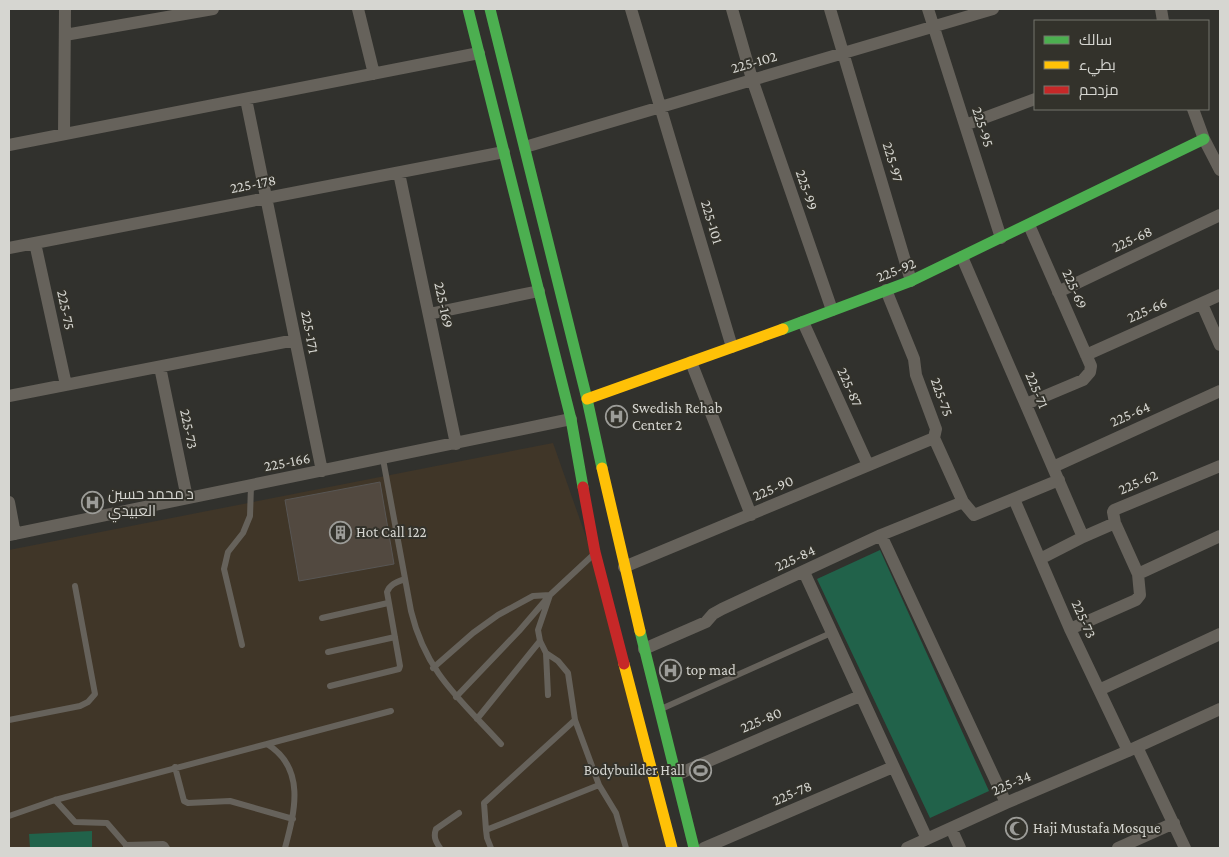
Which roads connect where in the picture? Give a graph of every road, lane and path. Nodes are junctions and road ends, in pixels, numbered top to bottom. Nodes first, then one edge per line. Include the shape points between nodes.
1 (65, 9) edge
2 (213, 9) edge
3 (358, 9) edge
4 (468, 9) edge
5 (490, 9) edge
6 (631, 9) edge
7 (732, 9) edge
8 (830, 9) edge
9 (928, 9) edge
10 (993, 9) edge
11 (934, 26) junction
12 (65, 35) junction
13 (479, 53) junction
14 (844, 53) junction
15 (374, 74) junction
16 (752, 80) junction
17 (246, 99) junction
18 (1034, 99) edge
19 (660, 107) junction
20 (1193, 110) edge
21 (965, 125) junction
22 (64, 134) junction
23 (1204, 138) junction
24 (9, 144) edge
25 (525, 147) junction
26 (504, 152) junction
27 (1220, 170) edge
28 (399, 173) junction
29 (266, 198) junction
30 (1220, 216) edge
31 (1029, 225) junction
32 (1001, 238) junction
33 (35, 243) junction
34 (9, 248) edge
35 (962, 257) junction
36 (911, 280) junction
37 (886, 290) junction
38 (539, 291) junction
39 (1058, 292) junction
40 (1220, 295) edge
41 (1202, 304) junction
42 (832, 310) junction
43 (429, 314) junction
44 (803, 322) junction
45 (295, 340) junction
46 (1220, 345) edge
47 (732, 347) junction
48 (1088, 361) junction
49 (691, 362) junction
50 (160, 367) junction
51 (66, 385) junction
52 (1220, 391) edge
53 (9, 396) edge
54 (587, 399) junction
55 (1026, 404) junction
56 (571, 419) junction
57 (934, 438) junction
58 (456, 444) junction
59 (383, 459) junction
60 (868, 465) junction
61 (1220, 466) edge
62 (1053, 467) junction
63 (322, 471) junction
64 (1059, 480) junction
65 (251, 486) junction
66 (188, 498) junction
67 (1014, 499) junction
68 (9, 502) edge
69 (967, 507) junction
70 (751, 515) junction
71 (1115, 523) junction
72 (12, 534) edge
73 (881, 535) junction
74 (1220, 536) edge
75 (1083, 537) junction
76 (596, 552) junction
77 (1040, 559) junction
78 (624, 567) junction
79 (804, 572) junction
80 (1138, 574) junction
81 (405, 579) junction
82 (75, 586) dead end
83 (550, 595) junction
84 (388, 603) junction
85 (322, 618) dead end
86 (1070, 629) junction
87 (831, 634) junction
88 (1220, 634) edge
89 (395, 637) junction
90 (540, 641) junction
91 (242, 645) dead end
92 (644, 649) junction
93 (328, 652) dead end
94 (546, 653) junction
95 (433, 668) junction
96 (330, 686) dead end
97 (1100, 690) junction
98 (548, 695) dead end
99 (860, 696) junction
100 (456, 697) junction
101 (660, 709) junction
102 (1220, 709) edge
103 (391, 711) dead end
104 (477, 719) junction
105 (9, 720) edge
106 (575, 720) junction
107 (267, 744) junction
108 (501, 744) dead end
109 (1132, 749) junction
110 (175, 767) junction
111 (893, 767) junction
112 (676, 775) junction
113 (599, 785) junction
114 (55, 800) junction
115 (1006, 803) junction
116 (459, 813) dead end
117 (9, 816) edge
118 (293, 819) junction
119 (1174, 823) junction
120 (951, 828) junction
121 (486, 830) junction
122 (927, 839) junction
123 (126, 847) edge
124 (167, 848) edge
125 (285, 848) edge
126 (440, 848) edge
127 (491, 848) edge
128 (626, 848) edge
129 (672, 848) edge
130 (694, 848) edge
131 (704, 848) edge
132 (907, 848) edge
133 (960, 848) edge
134 (1118, 848) edge
135 (1185, 848) edge

1 - 12 street
2 - 12 street
3 - 15 street
4 - 13 main road
5 - 25 main road
6 - 19 street, 225-101
7 - 16 street, 225-99
8 - 14 street, 225-97
9 - 11 street, 225-95
10 - 11 street, 225-102
11 - 14 street, 225-102
11 - 21 street, 225-95
12 - 22 street
13 - 15 street
13 - 26 main road
14 - 16 street, 225-102
14 - 36 street, 225-97
15 - 17 street
16 - 19 street, 225-102
16 - 42 street, 225-99
17 - 22 street
17 - 29 street, 225-171
18 - 21 street
19 - 25 street, 225-102
19 - 47 street, 225-101
20 - 23 street
21 - 32 street, 225-95
22 - 24 street
23 - 27 street
23 - 31 main road, 225-92
25 - 54 main road
26 - 28 street, 225-178
26 - 38 main road
28 - 29 street, 225-178
28 - 43 street, 225-169
29 - 33 street, 225-178
29 - 45 street, 225-171
30 - 39 street, 225-68
31 - 32 main road, 225-92
31 - 39 street, 225-69
32 - 35 main road, 225-92
33 - 34 street, 225-178
33 - 51 street, 225-75
35 - 36 main road, 225-92
35 - 55 street, 225-71
36 - 37 main road, 225-92
37 - 42 main road, 225-92
37 - 57 street, 225-75 via 914,360 916,375 936,429
38 - 43 street
38 - 56 main road
39 - 48 street, 225-69
40 - 41 street, 225-66
41 - 46 street
41 - 48 street, 225-66
42 - 44 main road, 225-92
43 - 58 street, 225-169
44 - 47 main road, 225-92
44 - 60 street, 225-87
45 - 50 street
45 - 63 street, 225-171
47 - 49 main road, 225-92
48 - 55 street via 1090,372 1083,380
49 - 54 main road, 225-92
49 - 70 street
50 - 51 street
50 - 66 street, 225-73
51 - 53 street
52 - 62 street, 225-64
54 - 78 main road
55 - 62 street, 225-71
56 - 58 street, 225-166
56 - 76 main road
57 - 60 street, 225-90
57 - 69 street, 225-75
58 - 59 street, 225-166
59 - 63 street, 225-166
59 - 81 lane
60 - 70 street, 225-90
61 - 71 street, 225-62 via 1114,510
62 - 64 street, 225-71
63 - 65 street, 225-166
64 - 67 street
64 - 75 street, 225-71
65 - 66 street, 225-166
65 - 91 lane via 250,516 228,552 224,569
66 - 72 street, 225-166
67 - 69 street, 225-84 via 974,515
67 - 77 street, 225-73
68 - 72 street
69 - 73 street, 225-84
70 - 78 street, 225-90
71 - 75 street
71 - 80 street
73 - 79 street, 225-84
73 - 115 street
74 - 80 street
75 - 77 street
76 - 83 lane
76 - 129 main road
77 - 86 street, 225-73
78 - 92 main road
79 - 87 street
79 - 92 street, 225-84 via 722,609 706,622
80 - 86 street via 1140,596 1136,600
81 - 84 lane via 389,587
81 - 95 lane via 416,631
82 - 105 lane via 95,694 80,706
83 - 90 lane via 538,630
83 - 95 lane via 533,596 498,615
83 - 100 lane
84 - 85 lane
84 - 89 lane
86 - 97 street, 225-73
87 - 99 street
87 - 101 lane
88 - 97 street
89 - 93 lane
89 - 96 lane via 399,669
90 - 94 lane
90 - 104 lane
92 - 101 main road
94 - 98 lane
94 - 106 lane via 568,673
95 - 100 lane
97 - 109 street, 225-73
99 - 111 street
99 - 112 street, 225-80
100 - 104 lane
101 - 112 main road
102 - 109 street, 225-34
103 - 107 lane
104 - 108 lane
106 - 113 lane
106 - 121 lane via 484,803
107 - 110 lane
107 - 118 lane via 276,749 289,766 295,786
109 - 115 street, 225-34
109 - 119 street, 225-73
110 - 114 lane
110 - 118 lane via 184,801 188,803 230,801
111 - 122 street
111 - 131 street, 225-78
112 - 130 main road
113 - 121 lane
113 - 128 lane via 616,813
114 - 117 lane
114 - 123 lane via 75,822 107,823
115 - 120 street, 225-34
116 - 126 lane via 436,829 435,840
118 - 125 lane
119 - 134 street
119 - 135 street, 225-73
120 - 122 street, 225-34
120 - 133 street
121 - 127 lane
122 - 132 street, 225-34
123 - 124 lane via 165,844

